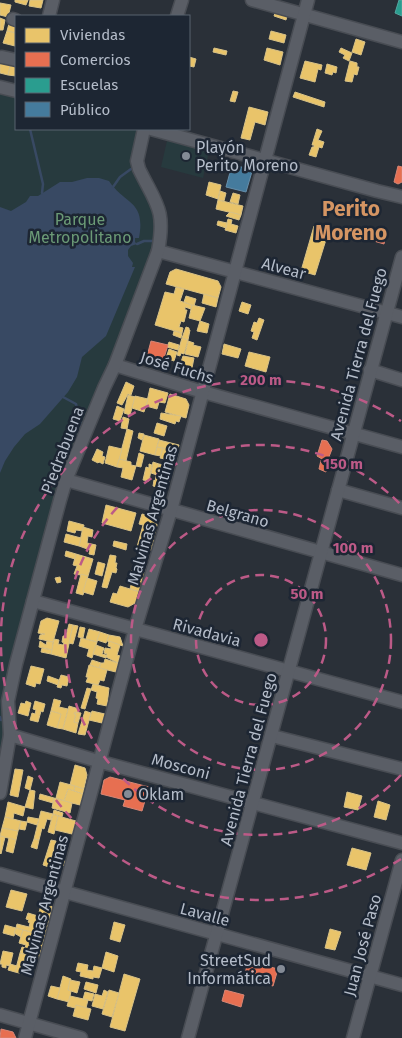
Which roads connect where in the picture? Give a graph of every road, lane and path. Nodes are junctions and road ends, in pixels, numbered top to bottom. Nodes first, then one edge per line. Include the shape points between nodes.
1 (53, 0) edge
2 (182, 0) edge
3 (252, 0) edge
4 (308, 0) edge
5 (304, 14) junction
6 (48, 15) edge
7 (177, 15) edge
8 (402, 42) edge
9 (2, 57) dead end
10 (15, 60) edge
11 (0, 87) edge
12 (15, 91) edge
13 (144, 130) edge
14 (155, 130) edge
15 (266, 161) junction
16 (402, 197) edge
17 (158, 251) junction
18 (402, 258) edge
19 (234, 272) junction
20 (386, 312) junction
21 (402, 317) edge
22 (115, 365) junction
23 (370, 370) junction
24 (402, 380) edge
25 (203, 392) junction
26 (354, 433) junction
27 (402, 447) edge
28 (66, 480) junction
29 (338, 490) junction
30 (402, 508) edge
31 (171, 510) junction
32 (320, 553) junction
33 (402, 575) edge
34 (32, 601) junction
35 (135, 629) junction
36 (289, 671) junction
37 (402, 702) edge
38 (10, 735) junction
39 (272, 736) junction
40 (101, 762) junction
41 (402, 769) edge
42 (0, 793) edge
43 (253, 803) junction
44 (402, 843) edge
45 (402, 860) edge
46 (0, 874) edge
47 (64, 892) junction
48 (217, 934) junction
49 (370, 976) junction
50 (402, 985) edge
51 (0, 1015) edge
52 (29, 1023) junction
53 (25, 1038) edge
54 (81, 1038) edge
55 (188, 1038) edge
56 (353, 1038) edge

1 - 6 street
2 - 7 street
3 - 5 street
4 - 5 street, Malvinas Argentinas
5 - 8 street
5 - 15 street, Malvinas Argentinas
9 - 10 street
11 - 12 street
13 - 17 street, Piedrabuena via 137,161 160,209
14 - 15 street
15 - 16 street
15 - 19 street, Malvinas Argentinas
17 - 19 street, Alvear
17 - 22 street, Piedrabuena
18 - 20 street, Avenida Tierra del Fuego
19 - 20 street, Alvear
19 - 25 street, Malvinas Argentinas
20 - 21 street, Alvear
20 - 23 street, Avenida Tierra del Fuego
22 - 25 street, José Fuchs
22 - 28 street, Piedrabuena
23 - 24 street
23 - 26 street, Avenida Tierra del Fuego
25 - 26 street, José Fuchs
25 - 31 street, Malvinas Argentinas
26 - 27 street, José Fuchs
26 - 29 street, Avenida Tierra del Fuego
28 - 31 street, Belgrano
28 - 34 street, Piedrabuena
29 - 30 street
29 - 32 street, Avenida Tierra del Fuego
31 - 32 street, Belgrano
31 - 35 street, Malvinas Argentinas
32 - 33 street, Belgrano
32 - 36 street, Avenida Tierra del Fuego
34 - 35 street, Rivadavia
34 - 38 street, Piedrabuena via 8,701
35 - 36 street, Rivadavia
35 - 40 street, Malvinas Argentinas
36 - 37 street, Rivadavia
36 - 39 street, Avenida Tierra del Fuego
38 - 40 street, Mosconi
38 - 42 street, Piedrabuena
39 - 41 street
39 - 43 street, Avenida Tierra del Fuego
40 - 43 street, Mosconi
40 - 47 street, Malvinas Argentinas
43 - 44 street, Mosconi
43 - 48 street, Avenida Tierra del Fuego
45 - 49 street, Juan José Paso
46 - 47 street, Lavalle
47 - 48 street, Lavalle
47 - 52 street, Malvinas Argentinas
48 - 49 street, Lavalle
48 - 55 street, Avenida Tierra del Fuego
49 - 50 street, Lavalle
49 - 56 street, Juan José Paso
51 - 52 street
52 - 53 street, Malvinas Argentinas
52 - 54 street

